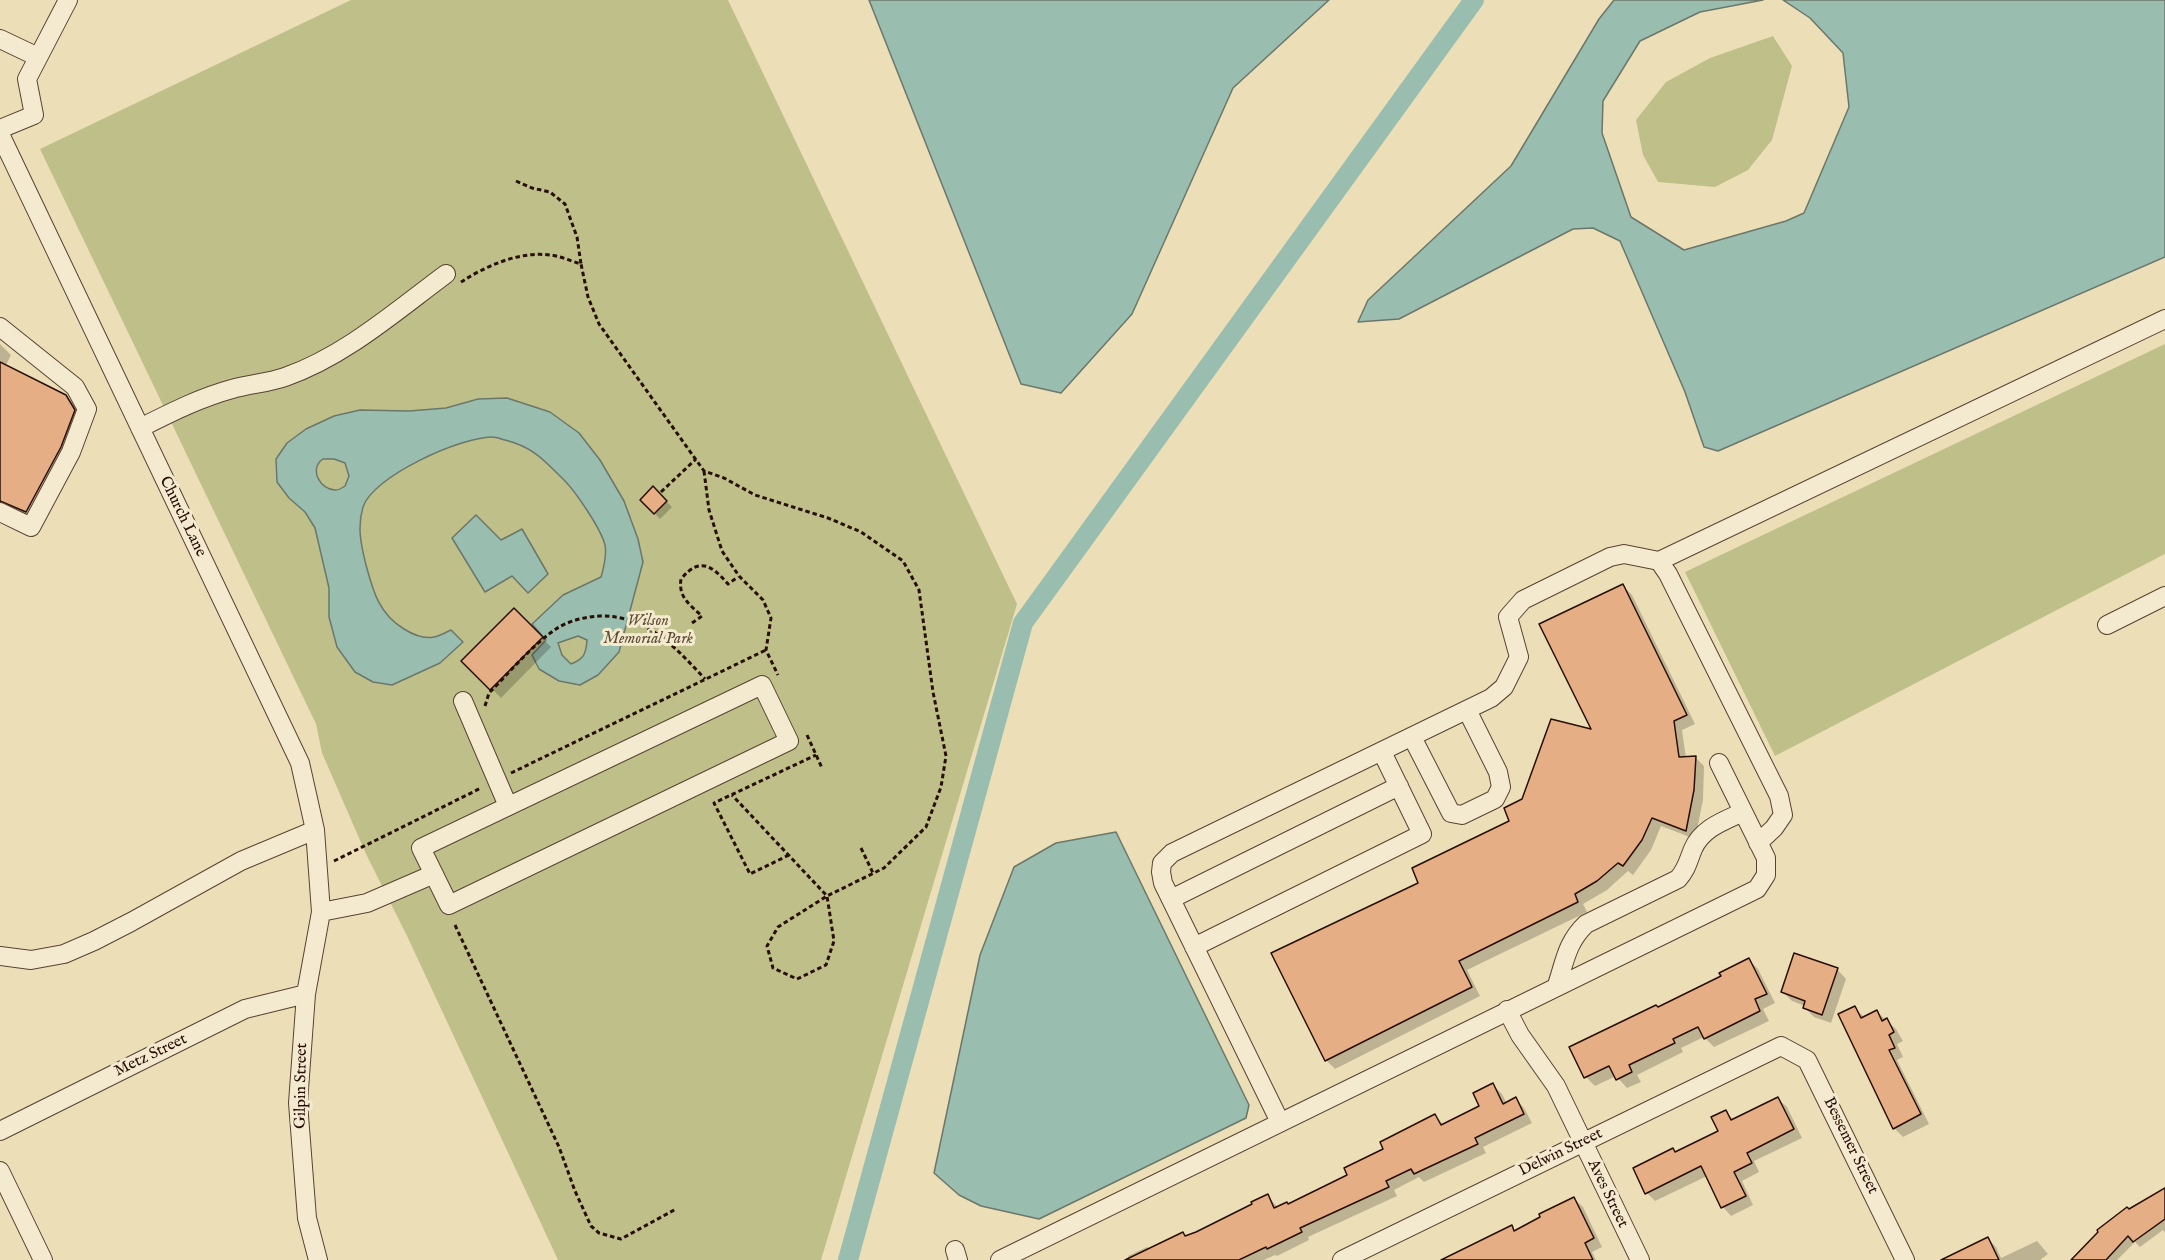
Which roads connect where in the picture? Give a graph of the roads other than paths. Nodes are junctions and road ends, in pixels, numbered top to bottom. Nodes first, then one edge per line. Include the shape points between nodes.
1 (68, 0) edge
2 (0, 39) edge
3 (38, 57) junction
4 (0, 129) edge
5 (0, 134) edge
6 (446, 274) road end
7 (2165, 319) edge
8 (0, 327) edge
9 (140, 428) junction
10 (0, 512) edge
11 (1659, 561) junction
12 (2165, 596) edge
13 (2107, 624) dead end
14 (463, 701) dead end
15 (1467, 710) junction
16 (1412, 737) junction
17 (1382, 752) junction
18 (1719, 763) dead end
19 (1399, 786) junction
20 (508, 806) junction
21 (1743, 812) junction
22 (315, 830) junction
23 (1758, 843) junction
24 (434, 874) junction
25 (1171, 899) junction
26 (321, 912) junction
27 (1194, 947) junction
28 (0, 956) edge
29 (1557, 985) junction
30 (306, 994) junction
31 (1507, 1010) junction
32 (1781, 1046) joint
33 (1280, 1122) junction
34 (0, 1131) edge
35 (1582, 1142) junction
36 (0, 1171) edge
37 (44, 1260) edge
38 (318, 1260) edge
39 (1000, 1260) edge
40 (1342, 1260) edge
41 (1640, 1260) edge
42 (1905, 1260) edge

1 - 3 street
2 - 3 street
3 - 4 street via 27,79 34,115
5 - 9 street, Church Lane
6 - 9 street via 327,358 285,377 187,404
7 - 11 street
8 - 10 street via 75,387 87,409 71,452 31,527
9 - 22 street, Church Lane via 300,763
11 - 15 street via 1624,554 1610,557 1523,600 1508,617 1519,657 1504,687
11 - 23 street via 1779,796 1783,815
12 - 13 street
14 - 20 street
15 - 16 street
15 - 16 street via 1498,772 1501,787 1495,799 1462,814 1451,813
16 - 17 street
17 - 19 street
17 - 25 street via 1172,853 1162,863 1161,872
18 - 21 street
19 - 25 street
19 - 27 street via 1422,834
20 - 24 street via 421,848
20 - 24 street via 762,685 789,741 449,905
21 - 23 street
21 - 29 street via 1714,825 1700,837 1678,879 1580,929 1568,948
22 - 26 street, Church Lane
22 - 28 street via 241,861 64,954 31,960
23 - 29 street via 1766,858 1766,875 1756,889
24 - 26 street via 367,903
25 - 27 street
26 - 30 street, Gilpin Street
27 - 33 street
29 - 31 street
30 - 34 street, Metz Street via 245,1009
30 - 38 street, Gilpin Street via 298,1103 307,1218
31 - 33 street
31 - 35 street, Aves Street via 1556,1086
32 - 35 street, Delwin Street
32 - 42 street, Bessemer Street via 1807,1060
33 - 39 street
35 - 40 street, Delwin Street
35 - 41 street, Aves Street
36 - 37 street

